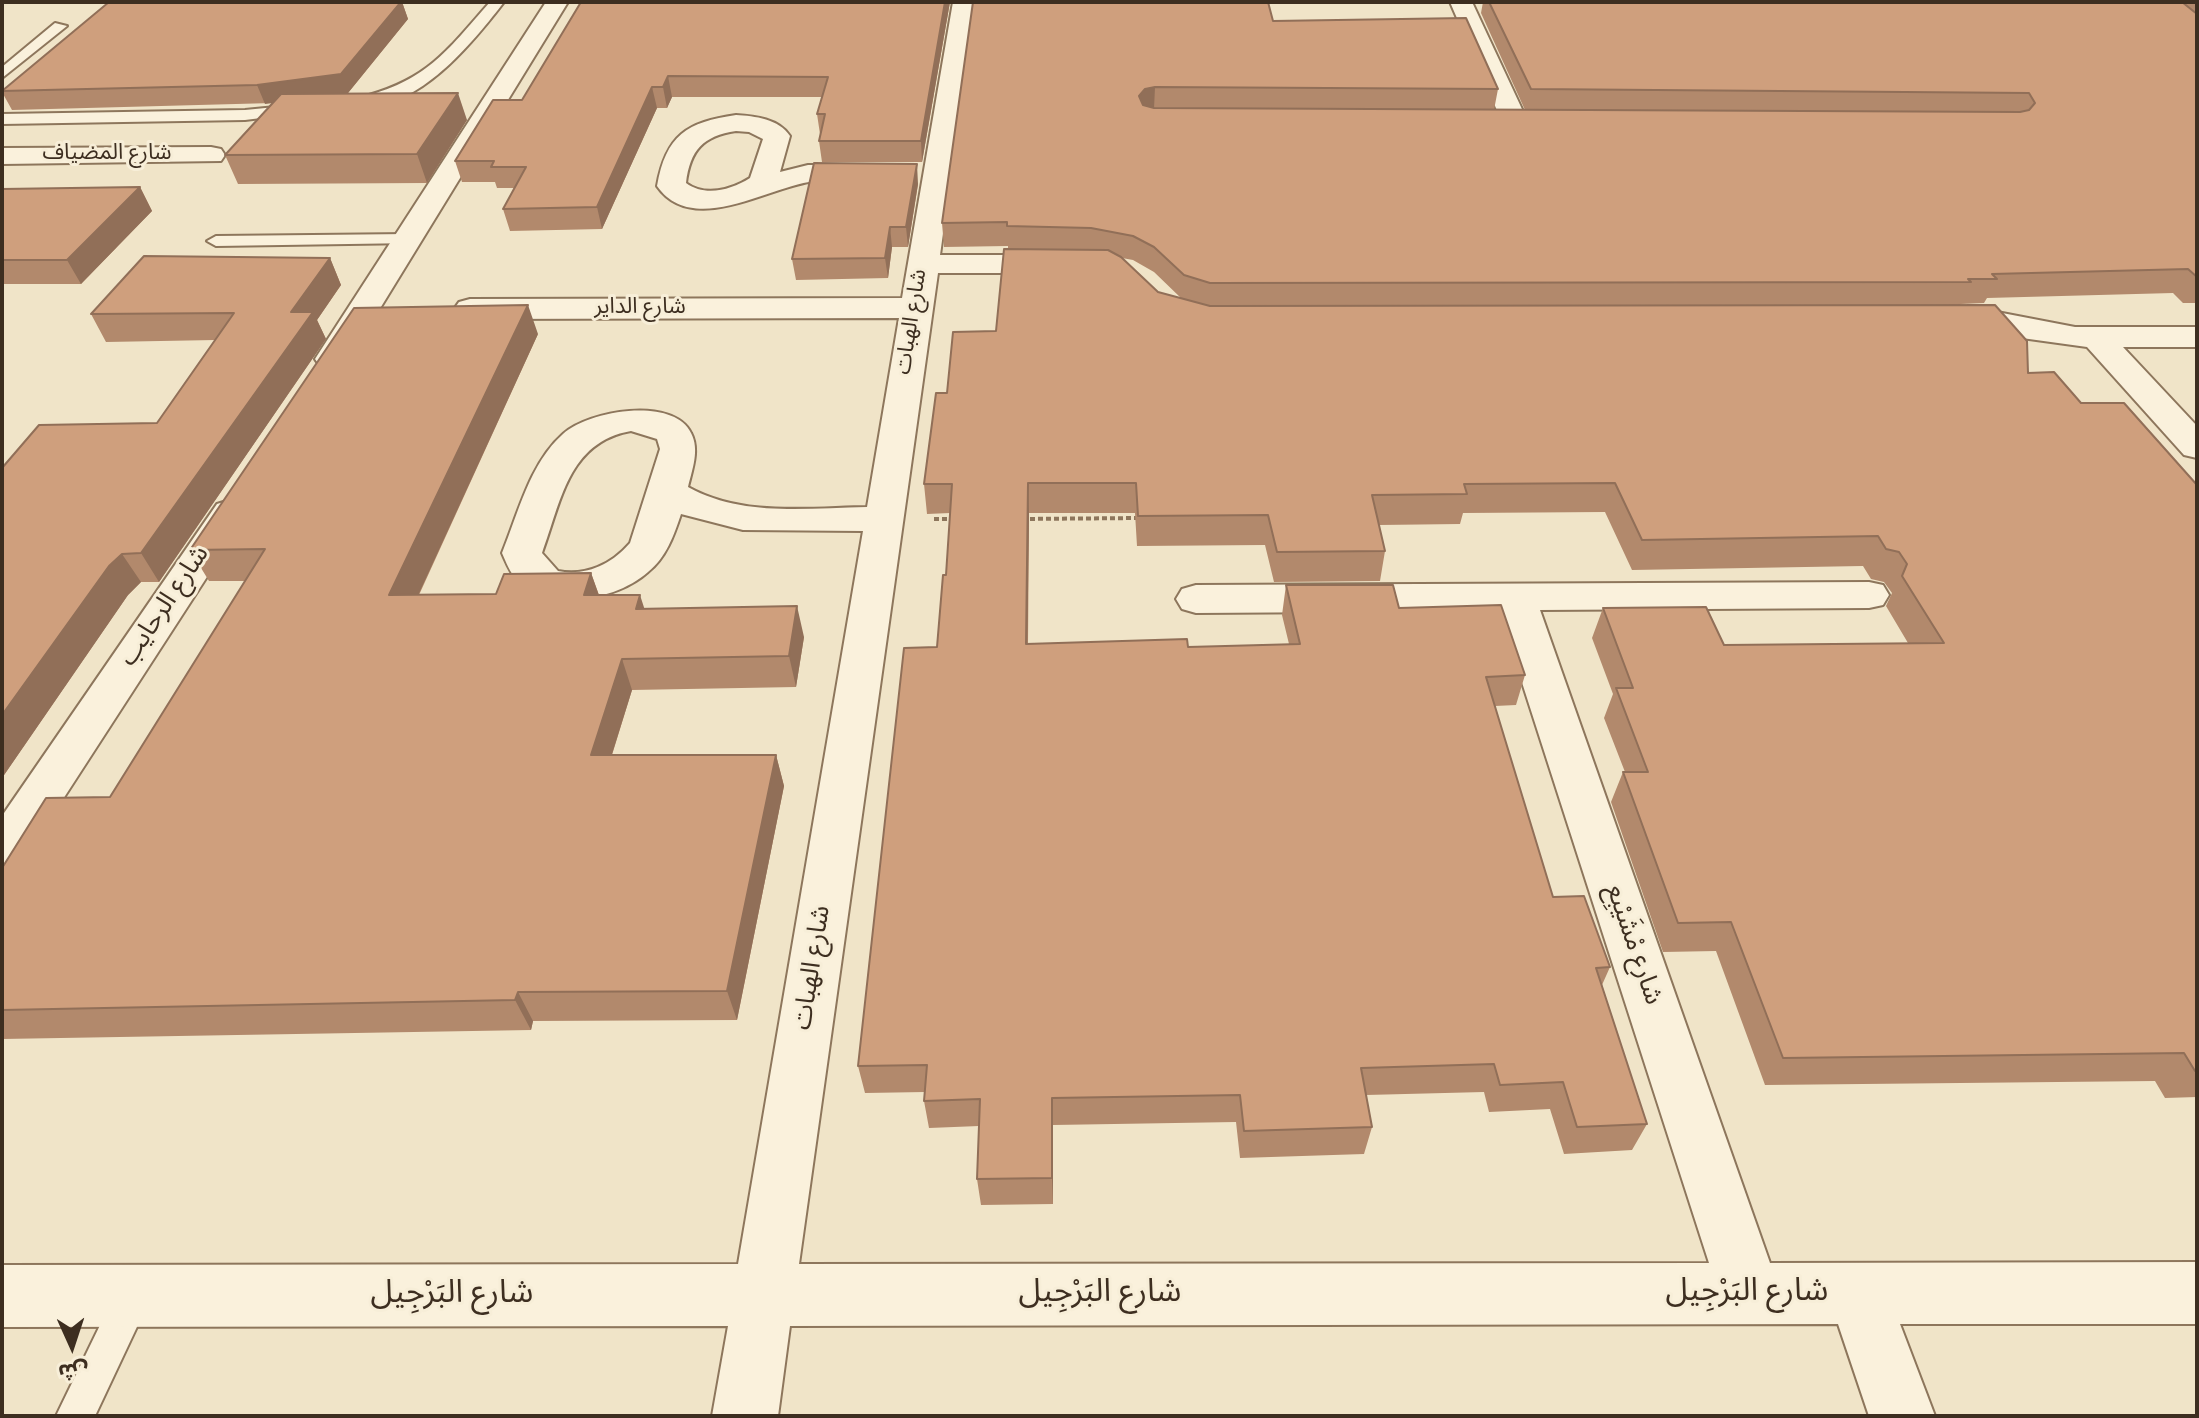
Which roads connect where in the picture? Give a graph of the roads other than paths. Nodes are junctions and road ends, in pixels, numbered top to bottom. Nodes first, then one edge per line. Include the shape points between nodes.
1 (497, 2) edge
2 (557, 2) edge
3 (964, 2) edge
4 (1461, 2) edge
5 (60, 26) dead end
6 (2, 74) edge
7 (353, 102) edge
8 (309, 108) edge
9 (2, 119) edge
10 (1484, 122) edge
11 (1515, 122) junction
12 (1547, 122) edge
13 (211, 155) dead end
14 (2, 156) edge
15 (772, 158) junction
16 (808, 173) junction
17 (913, 173) junction
18 (756, 188) junction
19 (409, 239) junction
20 (216, 241) dead end
21 (923, 264) junction
22 (1094, 264) edge
23 (915, 308) junction
24 (443, 309) edge
25 (1922, 320) edge
26 (2096, 337) junction
27 (2197, 337) edge
28 (312, 389) edge
29 (2197, 447) edge
30 (250, 482) edge
31 (667, 491) junction
32 (734, 518) junction
33 (883, 519) junction
34 (647, 549) junction
35 (1869, 595) dead end
36 (1515, 597) junction
37 (1196, 599) dead end
38 (2, 854) edge
39 (1858, 1293) junction
40 (2197, 1293) edge
41 (1750, 1294) junction
42 (2, 1296) edge
43 (133, 1296) junction
44 (764, 1296) junction
45 (75, 1416) edge
46 (745, 1416) edge
47 (1902, 1416) edge

1 - 7 lane via 428,79 396,94
2 - 19 street
3 - 17 street, شارع الهبات
4 - 11 street
5 - 6 lane
8 - 9 lane via 245,115
10 - 11 street
11 - 12 street
13 - 14 street, شارع المضياف
15 - 16 street
15 - 18 street via 767,176
15 - 18 street via 777,136 769,129 745,123 717,125 687,137 671,186 690,197 710,198
16 - 17 street
16 - 18 street
17 - 21 street, شارع الهبات
19 - 20 lane
19 - 28 street via 380,310
21 - 22 street
21 - 23 street, شارع الهبات
23 - 24 street, شارع الداير
23 - 33 street, شارع الهبات
25 - 26 street via 1980,320 2054,335
26 - 27 street
26 - 29 street
30 - 38 street, شارع الرحايب
31 - 32 street via 696,508
31 - 34 street
31 - 34 street via 678,449 674,434 657,424 631,420 604,425 580,436 565,451 522,553 525,568 539,579 587,585 623,571
32 - 33 street
32 - 34 street via 688,530
33 - 44 street, شارع الهبات
35 - 36 street
36 - 37 street
36 - 41 street, شارع مْشَيْبِع
39 - 40 street, شارع البَرْجِيل
39 - 41 street, شارع البَرْجِيل
39 - 47 street
41 - 44 street, شارع البَرْجِيل
42 - 43 street, شارع البَرْجِيل
43 - 44 street, شارع البَرْجِيل
43 - 45 lane
44 - 46 street, شارع الهبات

